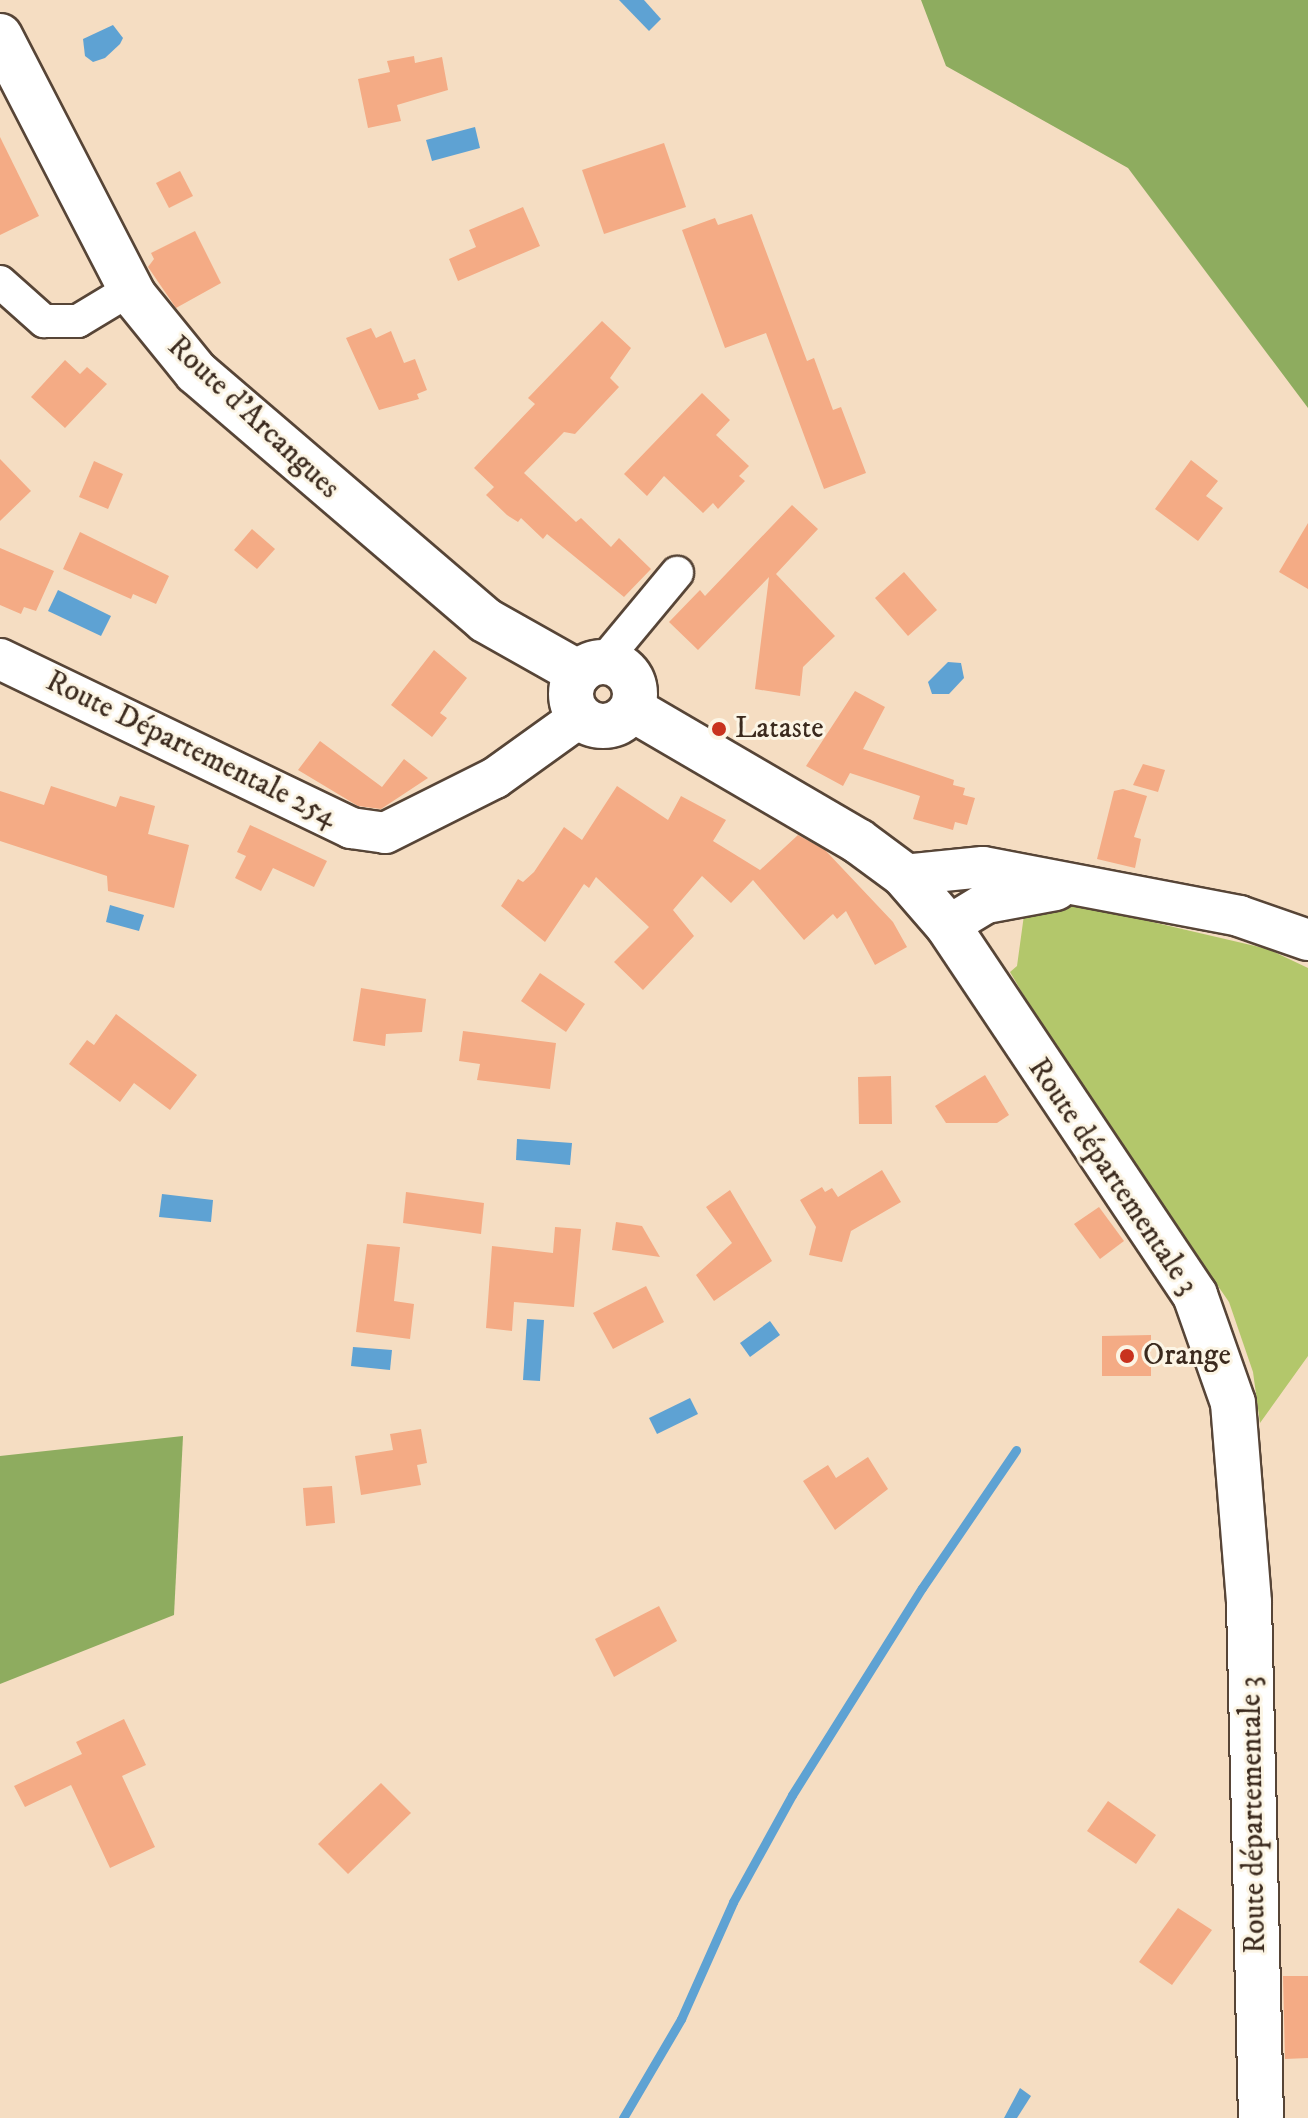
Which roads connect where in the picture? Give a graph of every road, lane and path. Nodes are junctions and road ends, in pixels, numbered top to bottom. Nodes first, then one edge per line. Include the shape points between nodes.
1 (0, 36) edge
2 (0, 282) edge
3 (131, 289) junction
4 (677, 573) dead end
5 (0, 659) edge
6 (591, 667) junction
7 (632, 709) junction
8 (580, 717) junction
9 (904, 875) junction
10 (1083, 886) junction
11 (948, 926) junction
12 (1308, 940) edge
13 (1261, 2118) edge

1 - 3 main road, Route d'Arcangues
2 - 3 street via 44,321 78,321
3 - 6 main road, Route d'Arcangues via 196,372 388,542 485,620
4 - 6 street
5 - 8 street, Route Départementale 254 via 351,828 385,833 495,778
6 - 7 main road via 630,677
6 - 8 main road via 571,692
7 - 8 main road via 620,721 604,726
7 - 9 main road, Route départementale 3 via 858,841
9 - 10 street via 983,867
9 - 11 main road, Route départementale 3
10 - 11 street via 986,903
10 - 12 street via 1239,916
11 - 13 main road, Route départementale 3 via 1195,1295 1233,1403 1249,1603

